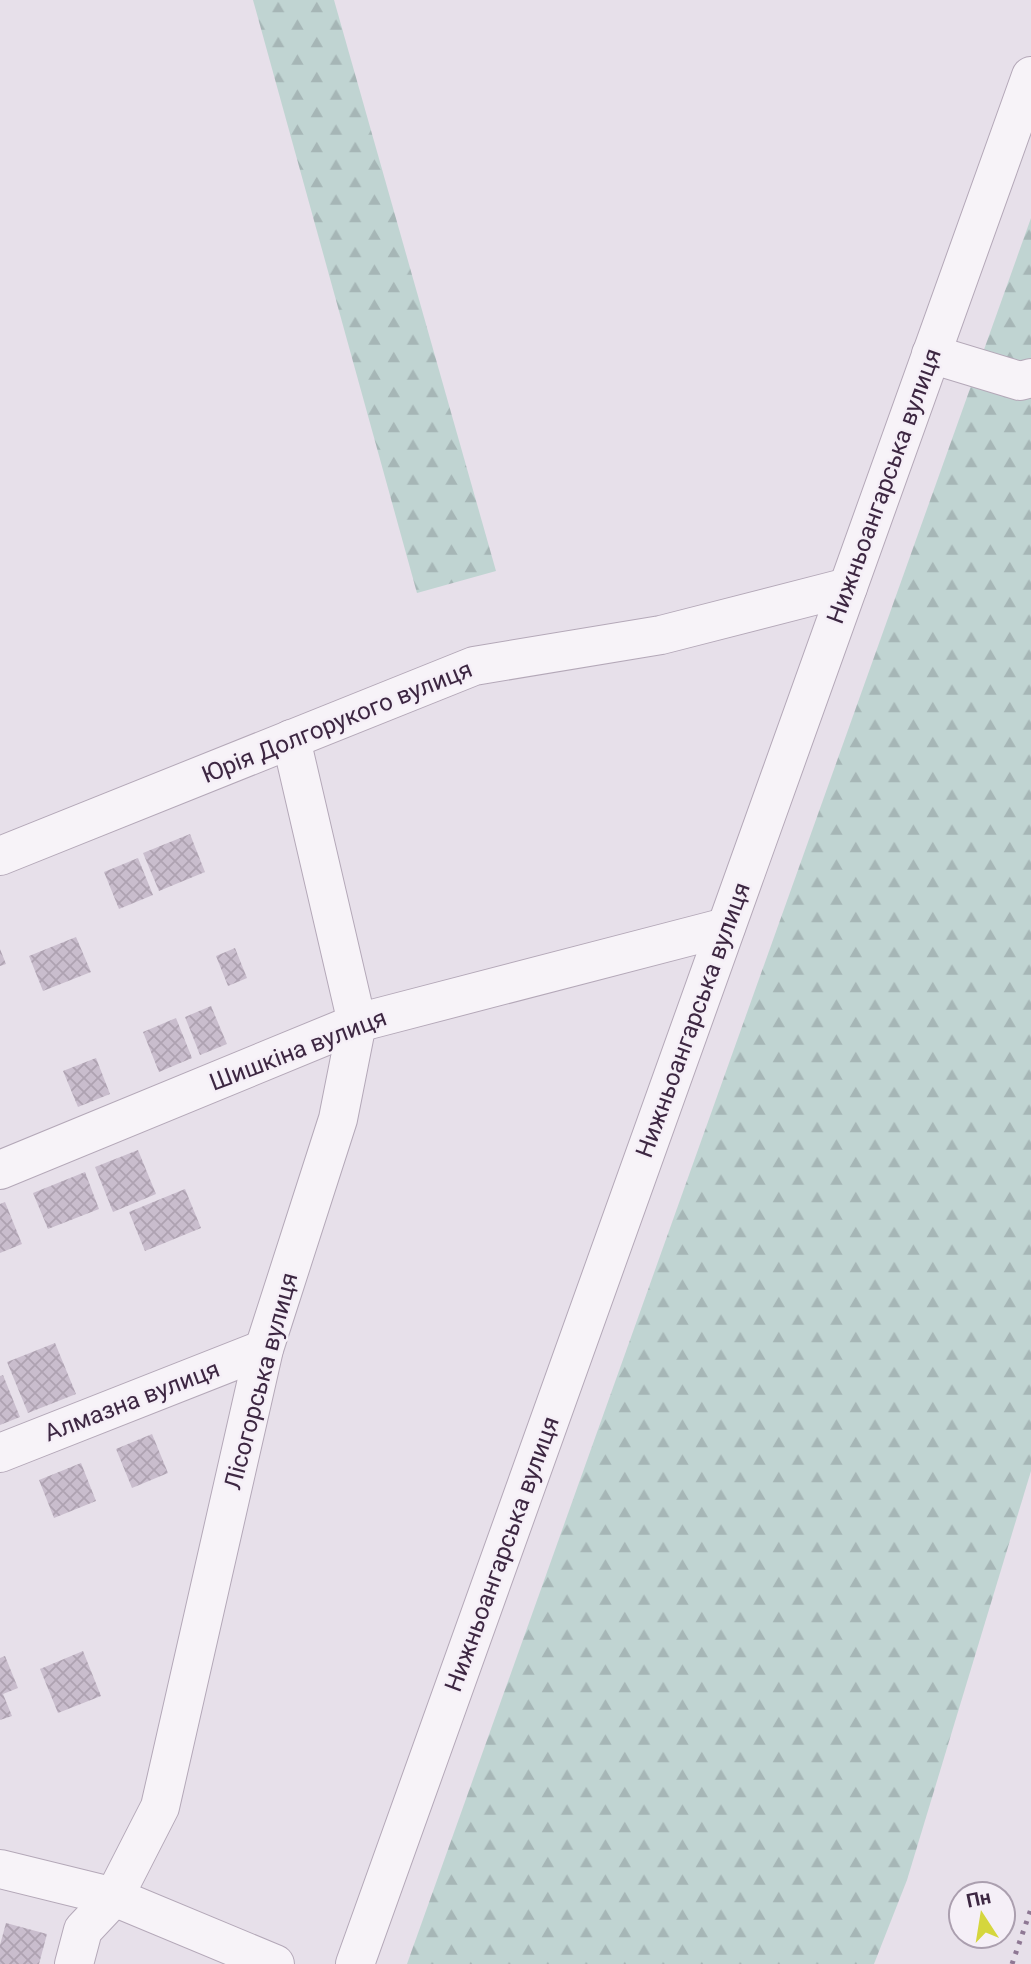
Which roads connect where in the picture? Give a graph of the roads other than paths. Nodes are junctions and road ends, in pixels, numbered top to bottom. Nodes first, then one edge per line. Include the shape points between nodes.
1 (1031, 76) edge
2 (932, 354) junction
3 (1031, 378) edge
4 (848, 587) junction
5 (291, 739) junction
6 (0, 856) edge
7 (726, 927) junction
8 (357, 1023) junction
9 (0, 1170) edge
10 (264, 1349) junction
11 (0, 1453) edge
12 (0, 1869) edge
13 (114, 1897) junction
14 (74, 1964) edge
15 (275, 1964) edge
16 (355, 1964) edge

1 - 2 street, Нижньоангарська вулиця
2 - 3 street via 1020,381
2 - 4 street, Нижньоангарська вулиця
4 - 5 street, Юрія Долгорукого вулиця via 661,635 474,666
4 - 7 street, Нижньоангарська вулиця
5 - 6 street, Юрія Долгорукого вулиця
5 - 8 street, Лісогорська вулиця
7 - 8 street, Шишкіна вулиця
7 - 16 street, Нижньоангарська вулиця
8 - 9 street, Шишкіна вулиця
8 - 10 street, Лісогорська вулиця via 338,1119
10 - 11 street, Алмазна вулиця
10 - 13 street, Лісогорська вулиця via 160,1807
12 - 13 street
13 - 14 street, Лісогорська вулиця via 83,1930
13 - 15 street

